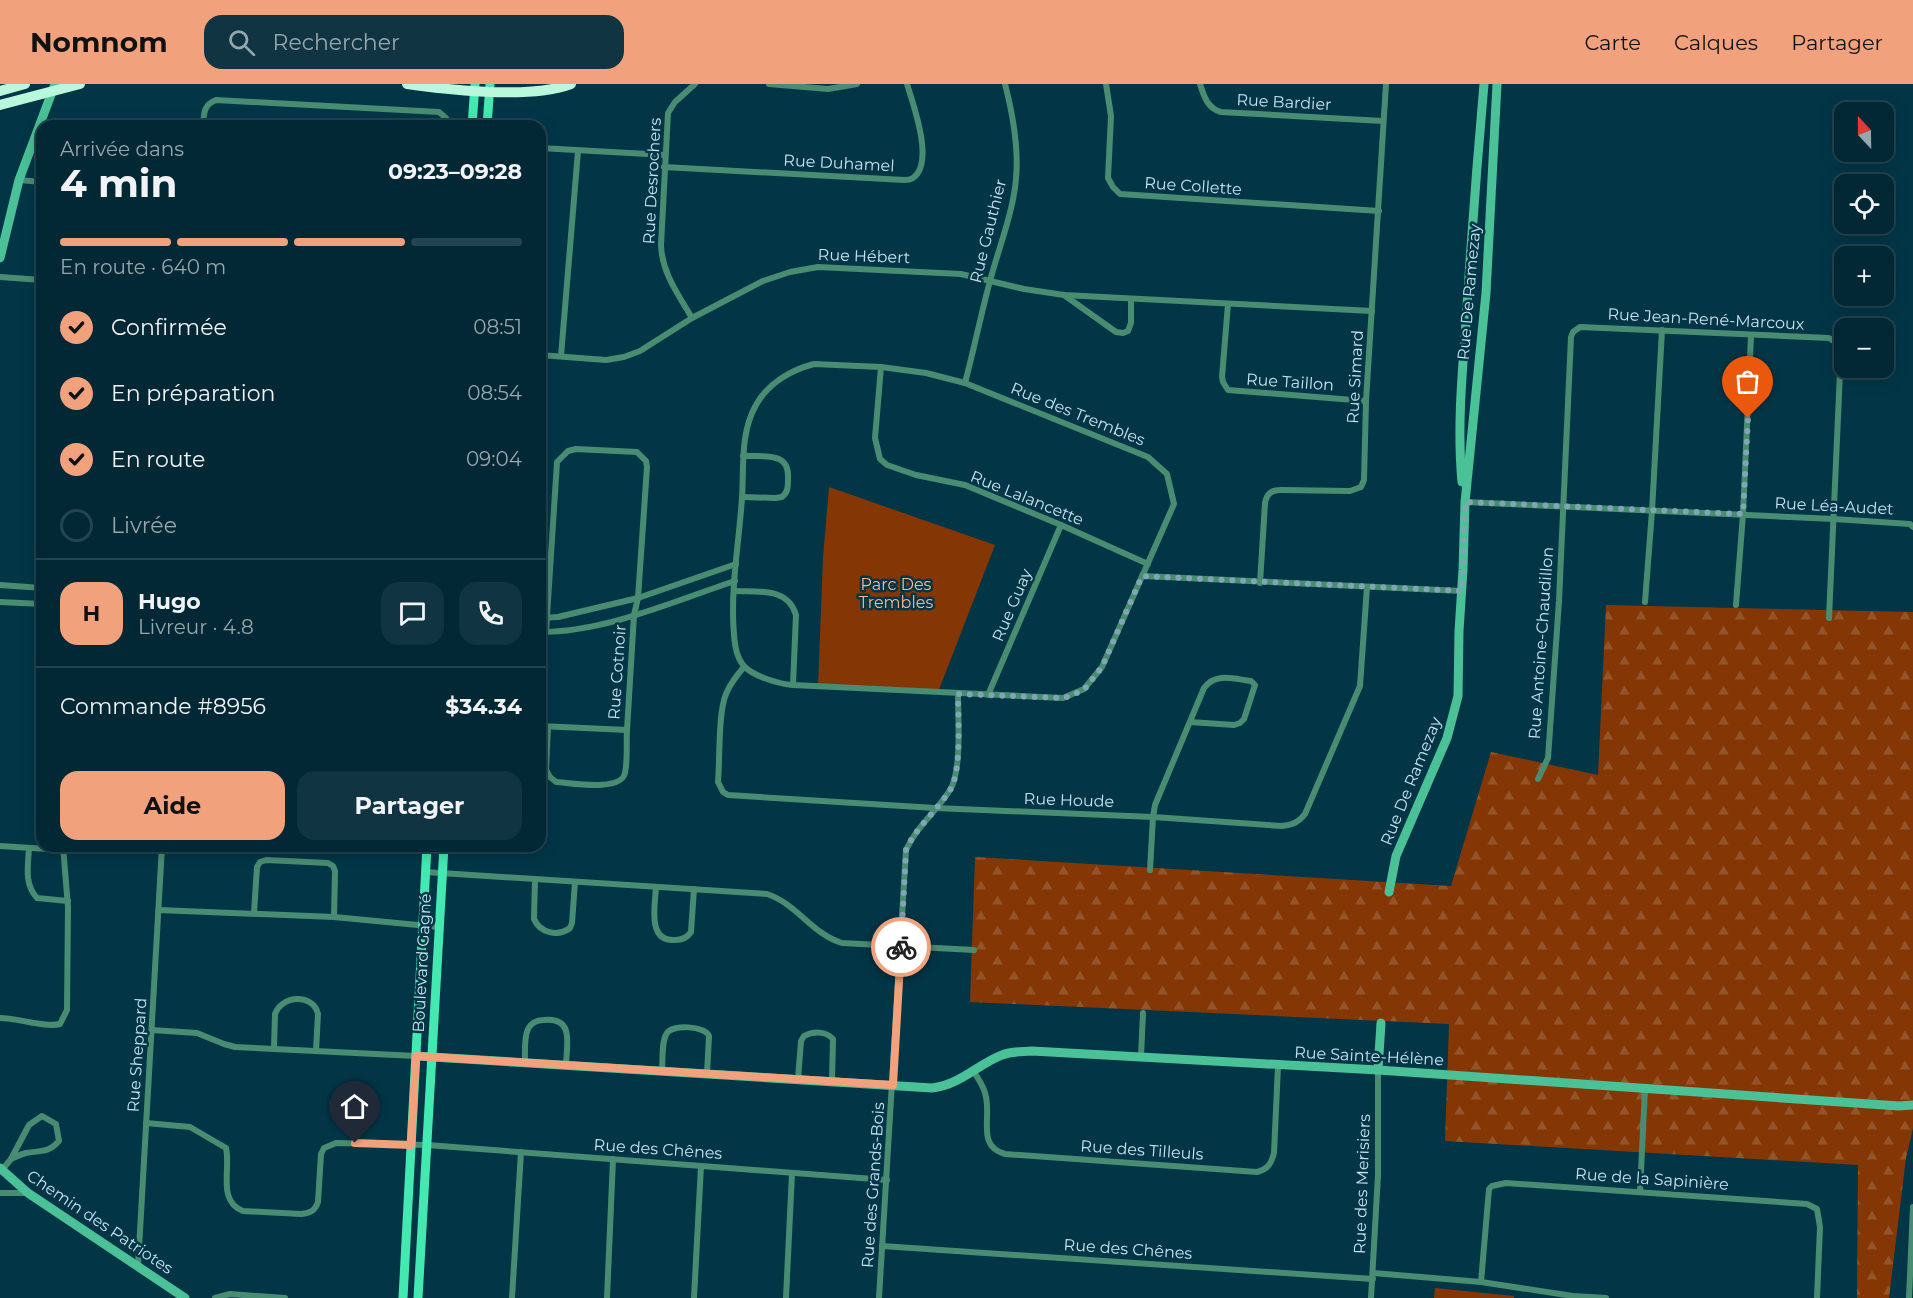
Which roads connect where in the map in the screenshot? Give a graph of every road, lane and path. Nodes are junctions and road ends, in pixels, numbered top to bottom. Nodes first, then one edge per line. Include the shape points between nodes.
1 (25, 84) edge
2 (55, 84) edge
3 (80, 84) edge
4 (406, 84) edge
5 (571, 84) edge
6 (695, 84) edge
7 (769, 84) edge
8 (857, 84) edge
9 (907, 84) edge
10 (1006, 84) edge
11 (1106, 84) edge
12 (1200, 84) edge
13 (1386, 84) edge
14 (1484, 84) edge
15 (1497, 84) edge
16 (475, 87) edge
17 (489, 87) edge
18 (0, 91) edge
19 (0, 105) edge
20 (42, 120) edge
21 (203, 120) edge
22 (447, 120) edge
23 (472, 120) edge
24 (487, 120) edge
25 (1383, 121) junction
26 (36, 135) edge
27 (546, 148) edge
28 (578, 151) junction
29 (665, 155) junction
30 (664, 167) junction
31 (19, 180) junction
32 (36, 181) edge
33 (1475, 181) junction
34 (1493, 181) junction
35 (1379, 211) junction
36 (0, 258) edge
37 (0, 278) edge
38 (36, 280) edge
39 (990, 280) junction
40 (1064, 295) junction
41 (1131, 299) junction
42 (1228, 304) junction
43 (1466, 308) junction
44 (1483, 309) junction
45 (1372, 311) junction
46 (692, 318) junction
47 (1662, 330) junction
48 (1751, 336) junction
49 (546, 355) edge
50 (561, 356) junction
51 (881, 367) junction
52 (965, 383) junction
53 (1366, 401) junction
54 (743, 456) junction
55 (742, 497) junction
56 (1465, 502) junction
57 (1563, 507) junction
58 (1652, 511) junction
59 (1743, 514) junction
60 (1834, 519) junction
61 (1061, 525) junction
62 (1913, 527) edge
63 (736, 564) junction
64 (1148, 564) junction
65 (1142, 576) junction
66 (735, 581) junction
67 (1260, 583) junction
68 (0, 585) edge
69 (546, 585) edge
70 (1366, 587) junction
71 (36, 588) edge
72 (735, 591) junction
73 (1462, 591) junction
74 (638, 598) junction
75 (0, 602) edge
76 (1646, 602) dead end
77 (36, 604) edge
78 (1736, 605) dead end
79 (634, 615) junction
80 (546, 618) edge
81 (1829, 618) dead end
82 (546, 632) edge
83 (744, 667) junction
84 (793, 686) junction
85 (958, 694) junction
86 (988, 695) junction
87 (1190, 722) junction
88 (548, 727) joint
89 (627, 730) junction
90 (1538, 779) dead end
91 (935, 808) junction
92 (1153, 817) junction
93 (0, 846) edge
94 (28, 848) junction
95 (36, 848) edge
96 (63, 852) edge
97 (162, 852) edge
98 (427, 852) edge
99 (444, 852) edge
100 (1150, 870) dead end
101 (425, 872) junction
102 (442, 874) junction
103 (535, 879) junction
104 (575, 882) junction
105 (656, 887) junction
106 (694, 889) junction
107 (1389, 892) dead end
108 (68, 901) junction
109 (159, 910) junction
110 (254, 913) junction
111 (334, 917) junction
112 (423, 925) junction
113 (439, 927) junction
114 (901, 946) junction
115 (974, 951) dead end
116 (1143, 1013) dead end
117 (0, 1018) edge
118 (1380, 1023) dead end
119 (152, 1030) junction
120 (274, 1048) junction
121 (316, 1051) junction
122 (416, 1056) junction
123 (1141, 1056) junction
124 (431, 1057) junction
125 (525, 1062) junction
126 (566, 1064) junction
127 (1278, 1065) junction
128 (1378, 1070) junction
129 (662, 1071) junction
130 (974, 1072) junction
131 (707, 1074) junction
132 (798, 1079) junction
133 (832, 1081) junction
134 (893, 1085) junction
135 (1645, 1089) junction
136 (1913, 1105) edge
137 (146, 1123) junction
138 (411, 1145) junction
139 (427, 1145) junction
140 (521, 1152) junction
141 (11, 1159) junction
142 (613, 1159) junction
143 (701, 1166) junction
144 (1, 1169) edge
145 (792, 1173) junction
146 (887, 1180) junction
147 (1640, 1192) junction
148 (0, 1193) edge
149 (28, 1193) junction
150 (1913, 1207) edge
151 (882, 1246) junction
152 (138, 1266) junction
153 (1373, 1276) junction
154 (1481, 1282) junction
155 (1573, 1297) edge
156 (185, 1298) edge
157 (215, 1298) edge
158 (285, 1298) edge
159 (403, 1298) edge
160 (418, 1298) edge
161 (512, 1298) edge
162 (607, 1298) edge
163 (694, 1298) edge
164 (786, 1298) edge
165 (879, 1298) edge
166 (1371, 1298) edge
167 (1606, 1298) edge
168 (1817, 1298) edge
169 (1909, 1298) edge

1 - 18 highway
2 - 20 street
3 - 19 highway
4 - 16 highway
5 - 17 highway via 538,91
6 - 29 street, Rue Desrochers via 668,113
7 - 8 street via 828,89
9 - 30 street, Rue Duhamel via 920,126 922,149 920,168 913,178
10 - 39 street, Rue Gauthier via 1013,114 1016,179
11 - 35 street, Rue Collette via 1111,116 1108,178 1120,194
12 - 25 street, Rue Bardier via 1209,105 1221,112
13 - 25 street, Rue Simard
14 - 33 street, Rue De Ramezay
15 - 34 street, Rue De Ramezay
16 - 17 highway
16 - 23 main road
17 - 24 main road
21 - 22 street via 209,102 216,100 439,112
25 - 35 street, Rue Simard
26 - 31 street
27 - 28 street
28 - 29 street
28 - 50 street
29 - 30 street, Rue Desrochers
30 - 46 street, Rue Desrochers via 662,259
31 - 32 street
31 - 36 street
33 - 34 street
33 - 43 street, Rue De Ramezay
34 - 44 street, Rue De Ramezay
35 - 45 street, Rue Simard
37 - 38 street
39 - 40 street, Rue Hébert
39 - 46 street, Rue Hébert via 961,274 818,267 763,280
39 - 52 street, Rue Gauthier
40 - 41 street, Rue Hébert
40 - 41 street, Rue Hébert via 1123,333 1131,323
41 - 42 street, Rue Hébert
42 - 45 street, Rue Hébert
42 - 53 street, Rue Taillon via 1222,377 1228,390
43 - 44 street
43 - 56 street, Rue De Ramezay via 1460,464
44 - 56 street, Rue De Ramezay
45 - 53 street, Rue Simard
46 - 50 street, Rue Hébert via 624,357 606,360
47 - 48 street, Rue Jean-René-Marcoux
47 - 57 street, Rue Jean-René-Marcoux via 1580,327 1573,332
47 - 58 street
48 - 59 street
48 - 60 street, Rue Jean-René-Marcoux via 1829,338 1841,351
49 - 50 street, Rue Hébert
51 - 52 street, Rue des Trembles
51 - 54 street, Rue des Trembles via 814,364 783,377 756,404
51 - 61 street, Rue Lalancette via 875,438 880,459 886,465 965,485
52 - 64 street, Rue des Trembles via 1148,457 1167,474 1174,504
53 - 67 street, Rue Simard via 1361,487 1350,492 1269,492
54 - 55 street, Rue des Trembles
54 - 55 street via 778,458 789,470 788,489 782,497
55 - 63 street, Rue des Trembles
56 - 57 street, Rue Léa-Audet
56 - 73 street, Rue De Ramezay
57 - 58 street, Rue Léa-Audet
57 - 90 street, Rue Antoine-Chaudillon via 1548,758
58 - 59 street, Rue Léa-Audet
58 - 76 street
59 - 60 street, Rue Léa-Audet
59 - 78 street
60 - 62 street, Rue Léa-Audet
60 - 81 street, Rue Jean-René-Marcoux
61 - 64 street, Rue Lalancette
61 - 86 street, Rue Guay
63 - 66 street, Rue des Trembles
63 - 74 street
64 - 65 street, Rue des Trembles
65 - 67 street
65 - 86 street, Rue des Trembles via 1102,667 1084,690 1064,698
66 - 72 street, Rue des Trembles
66 - 79 street
67 - 70 street
68 - 71 street
69 - 74 street, Rue Cotnoir via 557,462 576,449 637,452 647,467
70 - 73 street
70 - 92 street, Rue Houde via 1360,686 1300,820 1281,826
72 - 83 street, Rue des Trembles via 734,634
72 - 84 street via 779,594 791,605 796,615
73 - 107 street, Rue De Ramezay via 1454,716 1396,856
74 - 79 street, Rue Cotnoir
74 - 80 street
75 - 77 street
79 - 82 street via 588,627
79 - 89 street, Rue Cotnoir
83 - 84 street, Rue des Trembles via 768,680
83 - 91 street, Rue Houde via 722,707 718,782 723,792
84 - 85 street, Rue des Trembles
85 - 86 street, Rue des Trembles
85 - 91 street, Rue des Grands-Bois via 955,779
87 - 87 street via 1204,688 1214,678 1251,681 1255,685 1240,723
87 - 92 street
88 - 89 street, Rue Cotnoir
88 - 89 street, Rue Cotnoir via 546,770 550,777 556,782 610,785 620,782 625,774
91 - 92 street, Rue Houde
91 - 114 street, Rue des Grands-Bois via 906,850
92 - 100 street
93 - 94 street
94 - 95 street
94 - 108 street via 32,893 37,898
96 - 108 street
97 - 109 street, Rue Sheppard
98 - 101 main road, Boulevard Gagné
99 - 102 main road, Boulevard Gagné
101 - 102 street
101 - 112 main road, Boulevard Gagné
102 - 103 street
102 - 113 main road, Boulevard Gagné
103 - 104 street
103 - 104 street via 534,919 544,931 570,928
104 - 105 street
105 - 106 street
105 - 106 street via 657,932 672,941 687,938 691,932
106 - 114 street via 766,894 785,902 831,940
108 - 117 street via 67,1010 60,1024
109 - 110 street
109 - 119 street, Rue Sheppard
110 - 111 street
110 - 111 street via 260,862 328,863 335,871
111 - 112 street
112 - 113 street
112 - 122 main road, Boulevard Gagné
113 - 124 main road, Boulevard Gagné
114 - 115 street
114 - 134 street, Rue des Grands-Bois
116 - 123 street
118 - 128 street
119 - 120 street, Rue Sainte-Hélène via 197,1033 230,1046
119 - 137 street, Rue Sheppard
120 - 121 street, Rue Sainte-Hélène
120 - 121 street via 277,1009 289,1000 302,999 312,1003 318,1014
121 - 122 street, Rue Sainte-Hélène
122 - 124 street, Rue Sainte-Hélène
122 - 138 main road, Boulevard Gagné
123 - 127 street, Rue Sainte-Hélène
123 - 130 street, Rue Sainte-Hélène via 1015,1052 1004,1054
124 - 125 street, Rue Sainte-Hélène
124 - 139 main road, Boulevard Gagné
125 - 126 street, Rue Sainte-Hélène
125 - 126 street via 527,1032 537,1021 546,1019 563,1023
126 - 129 street, Rue Sainte-Hélène
127 - 128 street, Rue Sainte-Hélène
127 - 130 street, Rue des Tilleuls via 1274,1152 1266,1169 1257,1172 994,1151 988,1143 986,1097
128 - 135 street, Rue Sainte-Hélène
128 - 153 street, Rue des Merisiers
129 - 131 street, Rue Sainte-Hélène
129 - 131 street via 668,1031 694,1028 709,1036
130 - 134 street, Rue Sainte-Hélène via 940,1087
131 - 132 street, Rue Sainte-Hélène
132 - 133 street, Rue Sainte-Hélène
132 - 133 street via 801,1041 814,1032 833,1039
133 - 134 street, Rue Sainte-Hélène
134 - 146 street, Rue des Grands-Bois
135 - 136 street, Rue Sainte-Hélène
135 - 147 street
137 - 138 street, Rue des Chênes via 190,1127 226,1148 228,1197 243,1211 301,1214 315,1209 321,1154 329,1144
137 - 152 street, Rue Sheppard
138 - 139 street, Rue des Chênes
138 - 159 main road, Boulevard Gagné
139 - 140 street, Rue des Chênes
139 - 160 main road, Boulevard Gagné
140 - 142 street, Rue des Chênes
140 - 161 street
141 - 141 street via 29,1125 42,1116 56,1124 59,1141 55,1146
141 - 144 street
142 - 143 street, Rue des Chênes
142 - 162 street
143 - 145 street, Rue des Chênes
143 - 163 street
144 - 149 street, Chemin des Patriotes
145 - 146 street, Rue des Chênes
145 - 164 street
146 - 151 street, Rue des Grands-Bois
147 - 154 street, Rue de la Sapinière via 1492,1186 1487,1196
147 - 168 street, Rue de la Sapinière via 1813,1206 1820,1227
148 - 149 street
149 - 152 street, Chemin des Patriotes
150 - 169 street
151 - 153 street, Rue des Chênes
151 - 165 street, Rue des Grands-Bois
152 - 156 street, Chemin des Patriotes
153 - 154 street, Rue des Chênes
153 - 166 street, Rue des Merisiers
154 - 155 street, Rue des Chênes
155 - 167 street, Rue des Chênes
157 - 158 street via 230,1294

